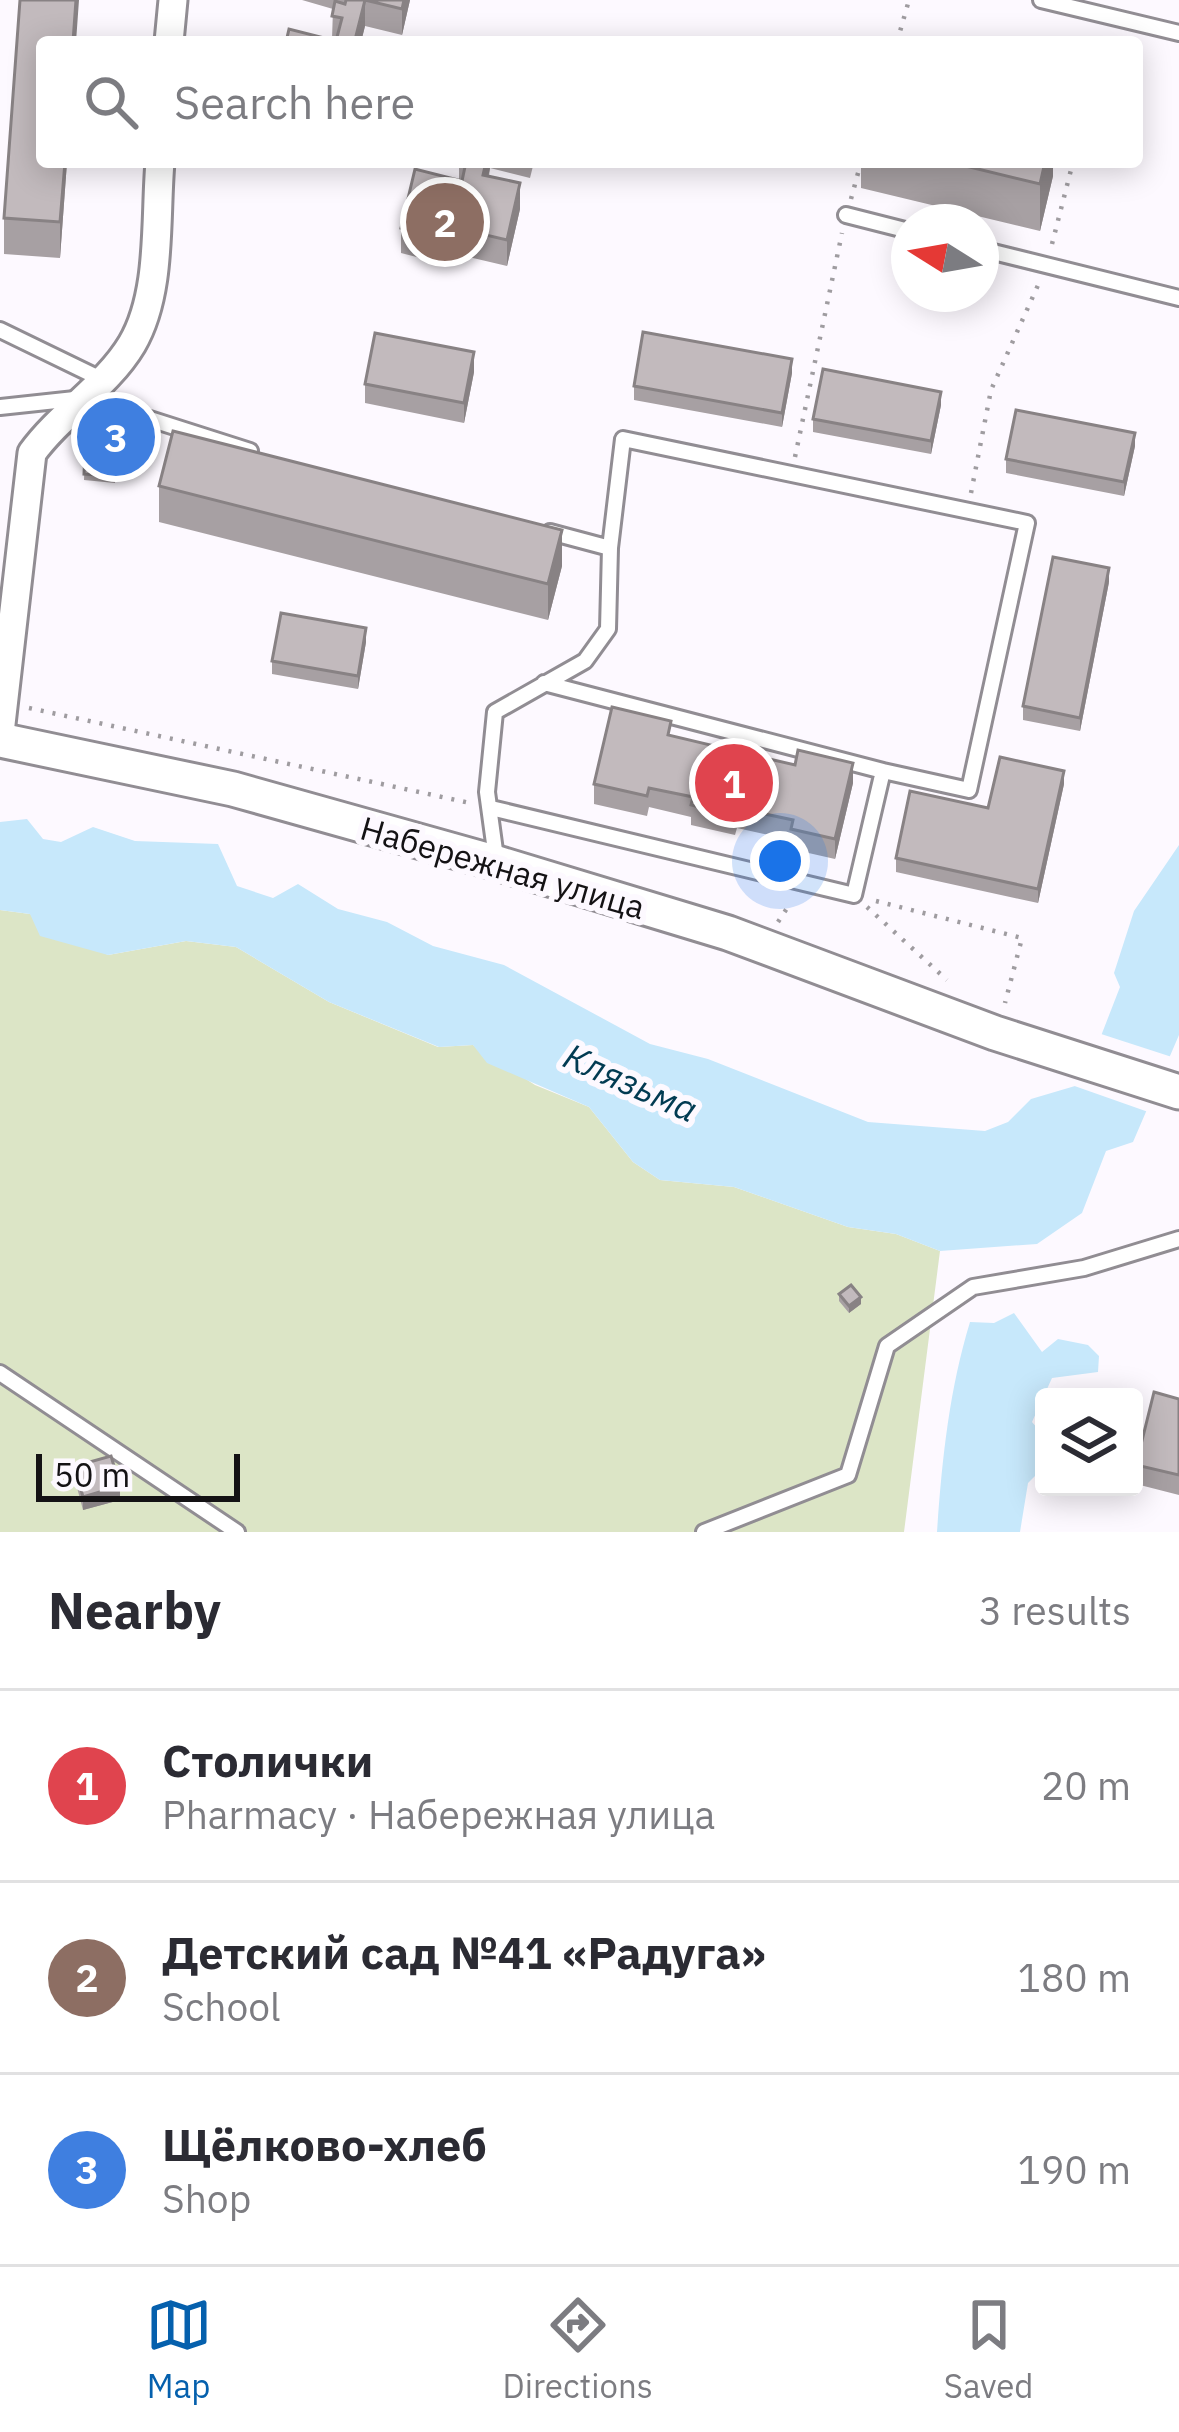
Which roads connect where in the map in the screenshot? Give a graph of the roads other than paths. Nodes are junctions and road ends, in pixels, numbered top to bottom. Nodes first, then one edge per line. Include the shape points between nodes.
1 (173, 0) edge
2 (1041, 0) edge
3 (1179, 33) edge
4 (170, 36) edge
5 (159, 168) edge
6 (846, 215) road end
7 (891, 226) edge
8 (999, 253) edge
9 (1179, 298) edge
10 (0, 330) edge
11 (93, 388) junction
12 (0, 407) edge
13 (264, 455) edge
14 (541, 530) edge
15 (610, 548) junction
16 (544, 683) junction
17 (0, 736) edge
18 (883, 771) junction
19 (490, 808) junction
20 (497, 863) junction
21 (1179, 1092) edge
22 (1179, 1240) edge
23 (0, 1373) edge
24 (237, 1532) edge
25 (704, 1532) edge

1 - 4 street
2 - 3 lane
5 - 11 street via 148,304 131,345
6 - 7 lane
8 - 9 lane
10 - 11 lane
11 - 12 lane
11 - 13 lane
11 - 17 street via 32,452
14 - 15 lane
15 - 16 lane via 608,628 585,661
15 - 18 lane via 623,439 1027,523 969,790
16 - 18 lane
16 - 19 lane via 495,712
17 - 20 street, Набережная улица via 233,789
18 - 19 lane via 854,895
19 - 20 lane
20 - 21 street, Набережная улица via 998,1023
22 - 25 lane via 1084,1268 973,1287 887,1346 848,1475
23 - 24 lane

